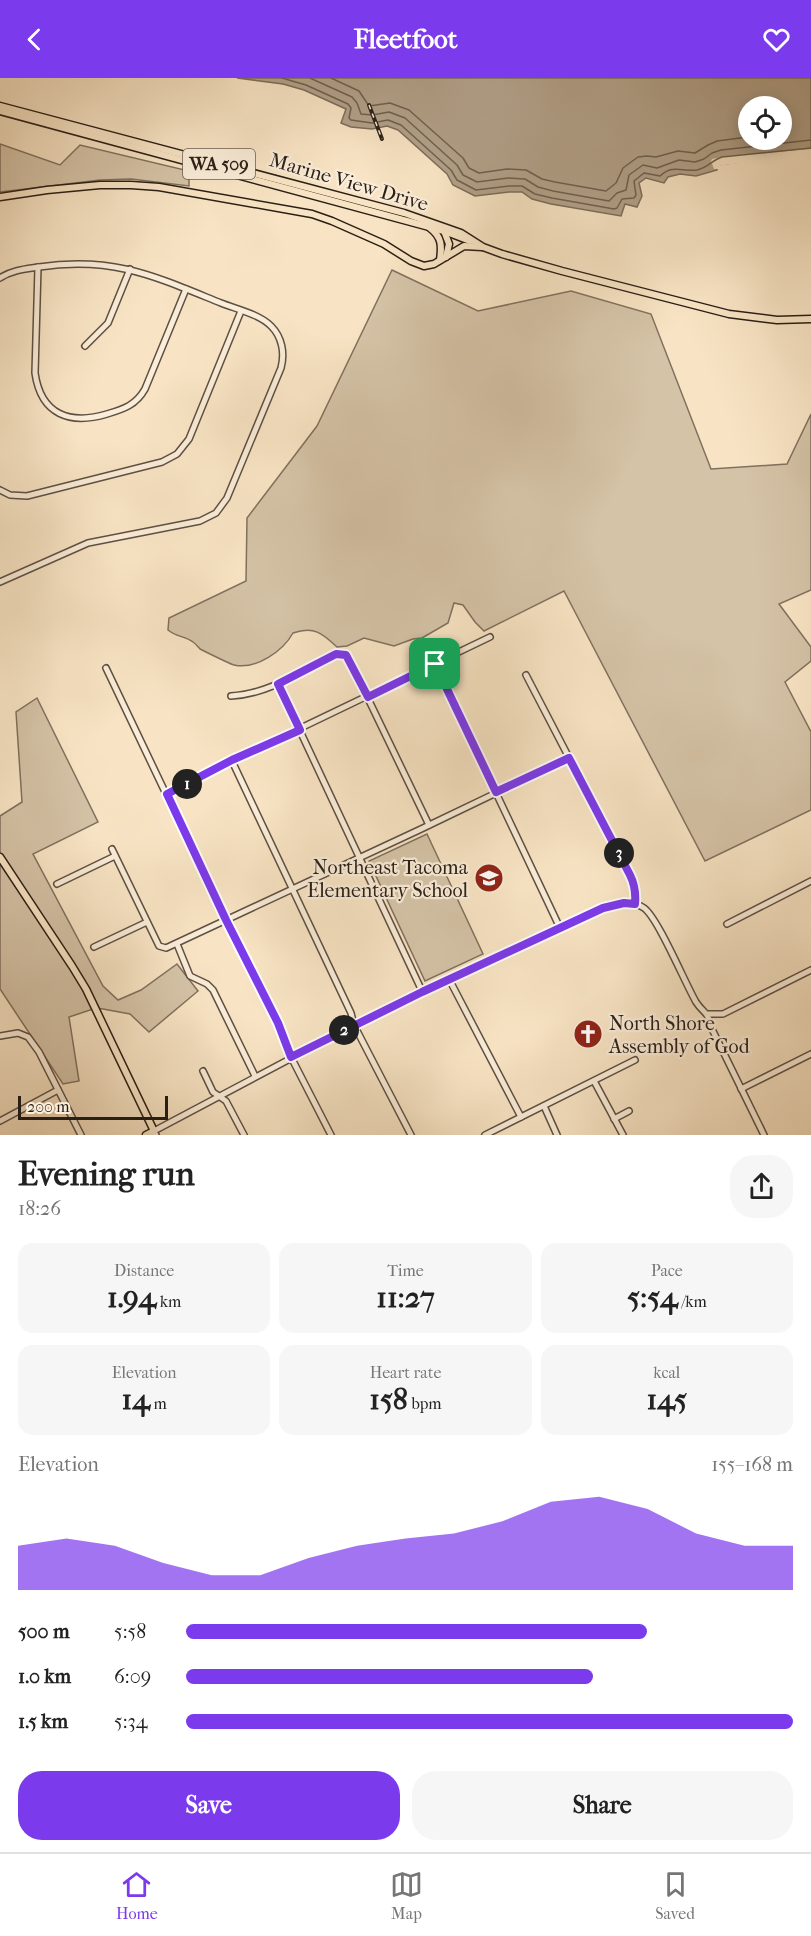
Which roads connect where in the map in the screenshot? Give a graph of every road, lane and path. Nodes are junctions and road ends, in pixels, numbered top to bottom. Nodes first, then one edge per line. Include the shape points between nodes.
1 (0, 106) edge
2 (0, 111) edge
3 (0, 197) edge
4 (437, 224) junction
5 (428, 226) junction
6 (444, 231) junction
7 (460, 238) junction
8 (450, 244) junction
9 (480, 245) junction
10 (442, 257) junction
11 (38, 267) junction
12 (130, 269) junction
13 (0, 278) edge
14 (186, 289) junction
15 (241, 311) junction
16 (811, 319) edge
17 (85, 346) dead end
18 (0, 490) edge
19 (0, 582) edge
20 (490, 637) dead end
21 (435, 664) junction
22 (106, 668) dead end
23 (526, 675) dead end
24 (278, 684) junction
25 (231, 696) dead end
26 (368, 697) junction
27 (300, 730) junction
28 (569, 758) junction
29 (232, 760) junction
30 (496, 792) junction
31 (167, 794) junction
32 (429, 825) junction
33 (112, 849) dead end
34 (115, 856) junction
35 (0, 857) edge
36 (361, 857) junction
37 (811, 881) edge
38 (57, 884) dead end
39 (293, 889) junction
40 (635, 904) junction
41 (226, 920) junction
42 (147, 922) junction
43 (727, 924) dead end
44 (560, 928) junction
45 (177, 944) junction
46 (94, 947) dead end
47 (811, 970) edge
48 (449, 979) junction
49 (422, 992) junction
50 (708, 1014) junction
51 (354, 1025) junction
52 (0, 1036) edge
53 (811, 1054) edge
54 (291, 1057) junction
55 (635, 1060) dead end
56 (203, 1071) dead end
57 (255, 1076) junction
58 (594, 1080) junction
59 (741, 1089) junction
60 (58, 1090) junction
61 (220, 1096) junction
62 (544, 1106) junction
63 (629, 1111) dead end
64 (521, 1117) junction
65 (615, 1119) junction
66 (0, 1121) edge
67 (155, 1133) edge
68 (81, 1135) edge
69 (146, 1135) edge
70 (244, 1135) edge
71 (331, 1135) edge
72 (411, 1135) edge
73 (485, 1135) edge
74 (557, 1135) edge
75 (623, 1135) edge
76 (764, 1135) edge

1 - 4 main road, Marine View Drive / WA 509
2 - 5 main road, Marine View Drive / WA 509
3 - 10 main road via 100,185 159,187 312,214 384,244 418,264 430,265
4 - 6 main road
4 - 9 main road, Marine View Drive / WA 509
5 - 6 main road, Marine View Drive / WA 509
5 - 10 main road via 439,236
6 - 7 main road, Marine View Drive / WA 509
6 - 8 main road
7 - 8 main road
7 - 9 main road, Marine View Drive / WA 509
8 - 10 main road
9 - 10 main road via 464,246
9 - 16 main road, Marine View Drive / WA 509 via 561,271 729,314 777,321
11 - 12 street via 89,264
11 - 13 street
11 - 14 street via 37,383 50,406 75,419 101,416 135,403 145,389
12 - 14 street
12 - 17 street via 108,322
14 - 15 street
15 - 18 street via 189,440 177,454 162,462 27,496
15 - 19 street via 273,328 283,357 221,508 211,517 194,523 88,543
20 - 21 street
21 - 26 street
21 - 30 street
22 - 31 street
23 - 28 street
24 - 25 street
24 - 26 street via 336,654 346,655
24 - 27 street
26 - 27 street
26 - 32 street
27 - 29 street
27 - 36 street
28 - 30 street
28 - 40 street via 632,879
29 - 31 street
29 - 39 street
30 - 32 street
30 - 44 street
31 - 41 street
32 - 36 street
33 - 34 street
34 - 38 street
34 - 42 street
35 - 67 main road via 86,989
36 - 39 street
36 - 49 street
37 - 43 street
39 - 41 street
39 - 51 street
40 - 44 street via 613,905
40 - 50 street via 648,912 697,1003
41 - 45 street
41 - 54 street
42 - 45 street via 161,948
42 - 46 street
44 - 48 street
45 - 57 street via 190,976 213,990
47 - 50 street via 723,1014
48 - 49 street
48 - 64 street
49 - 51 street
50 - 59 street
51 - 54 street
51 - 72 street
52 - 60 street via 18,1033 28,1037
53 - 59 street
54 - 57 street
54 - 71 street
55 - 58 street
56 - 61 street via 213,1092
57 - 61 street
58 - 62 street
58 - 65 street
59 - 76 street
60 - 66 street
60 - 68 street
61 - 67 street
61 - 70 street
62 - 64 street
62 - 74 street
63 - 65 street
64 - 73 street
65 - 75 street
67 - 69 main road

